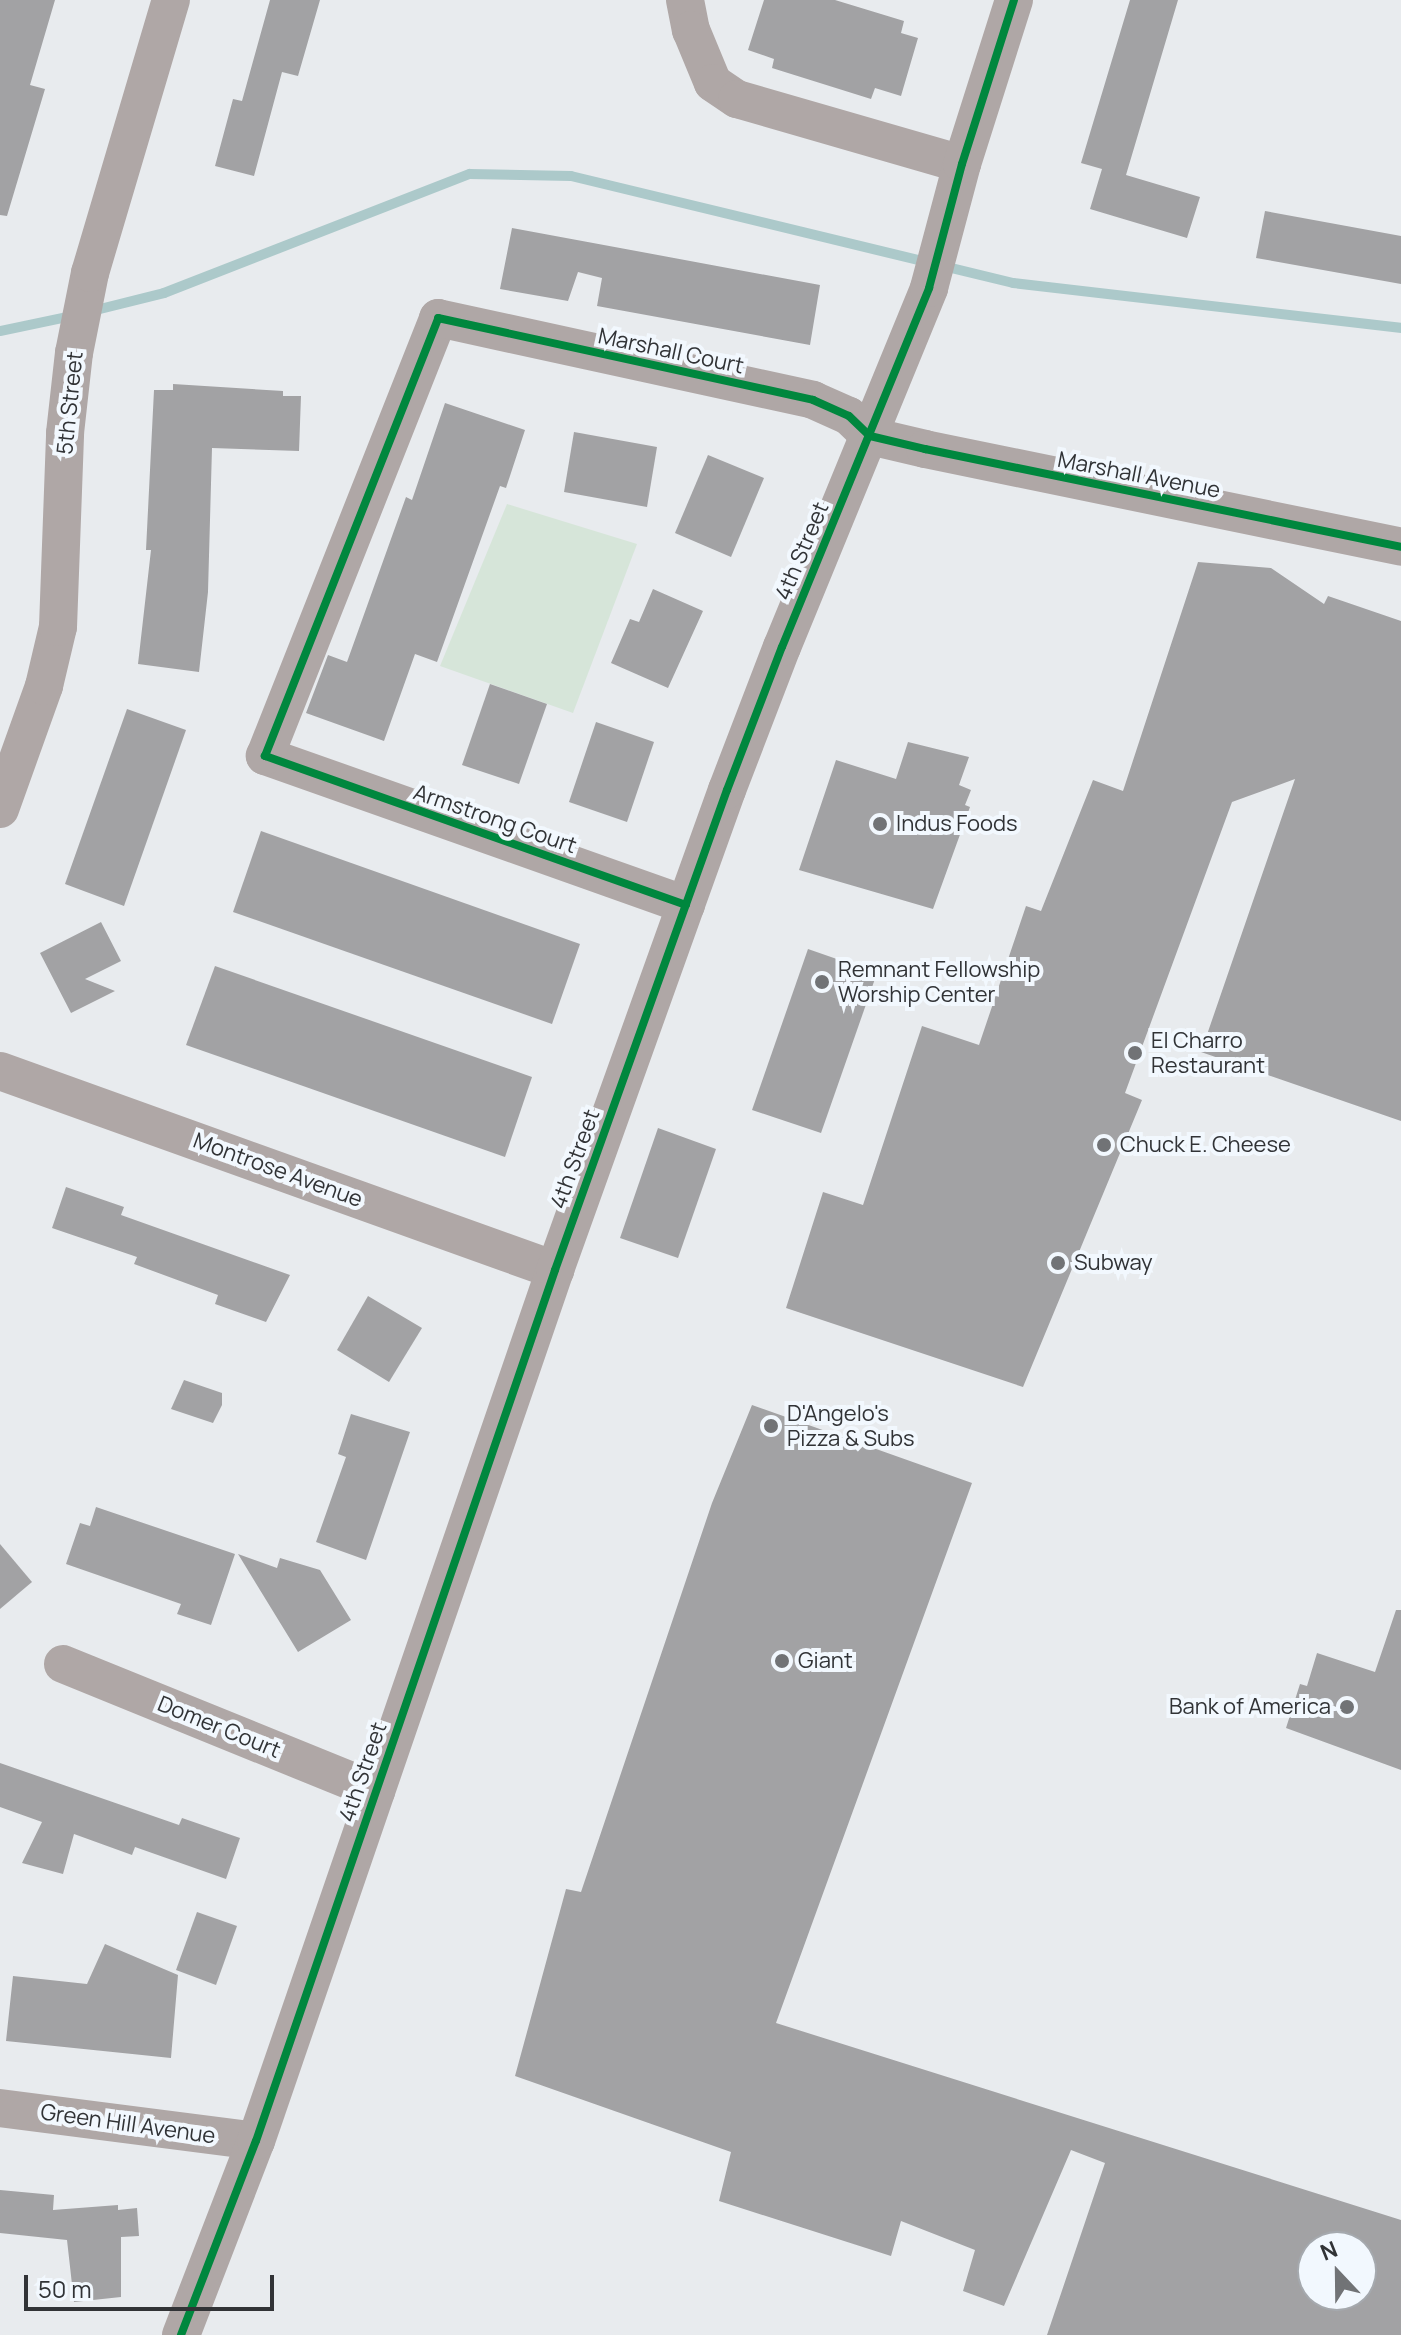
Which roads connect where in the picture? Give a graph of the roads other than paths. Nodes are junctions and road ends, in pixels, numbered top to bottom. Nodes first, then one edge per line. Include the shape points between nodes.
1 (171, 0) edge
2 (1014, 0) edge
3 (688, 15) edge
4 (962, 164) junction
5 (870, 436) junction
6 (1401, 547) edge
7 (291, 766) joint
8 (0, 809) edge
9 (686, 905) junction
10 (0, 1071) edge
11 (555, 1270) junction
12 (63, 1664) dead end
13 (376, 1791) junction
14 (0, 2108) edge
15 (256, 2141) junction
16 (181, 2335) edge

1 - 8 street, 5th Street via 90,273 65,433 58,627 44,686
2 - 4 street, 4th Street
3 - 4 street via 713,83 737,99
4 - 5 street, 4th Street via 929,288
5 - 6 street, Marshall Avenue
5 - 7 street, Marshall Court via 849,416 813,400 438,318 265,756
5 - 9 street, 4th Street via 782,647
7 - 9 street, Armstrong Court
9 - 11 street, 4th Street
10 - 11 street, Montrose Avenue
11 - 13 street, 4th Street
12 - 13 street, Domer Court
13 - 15 street, 4th Street
14 - 15 street, Green Hill Avenue
15 - 16 street, 4th Street

